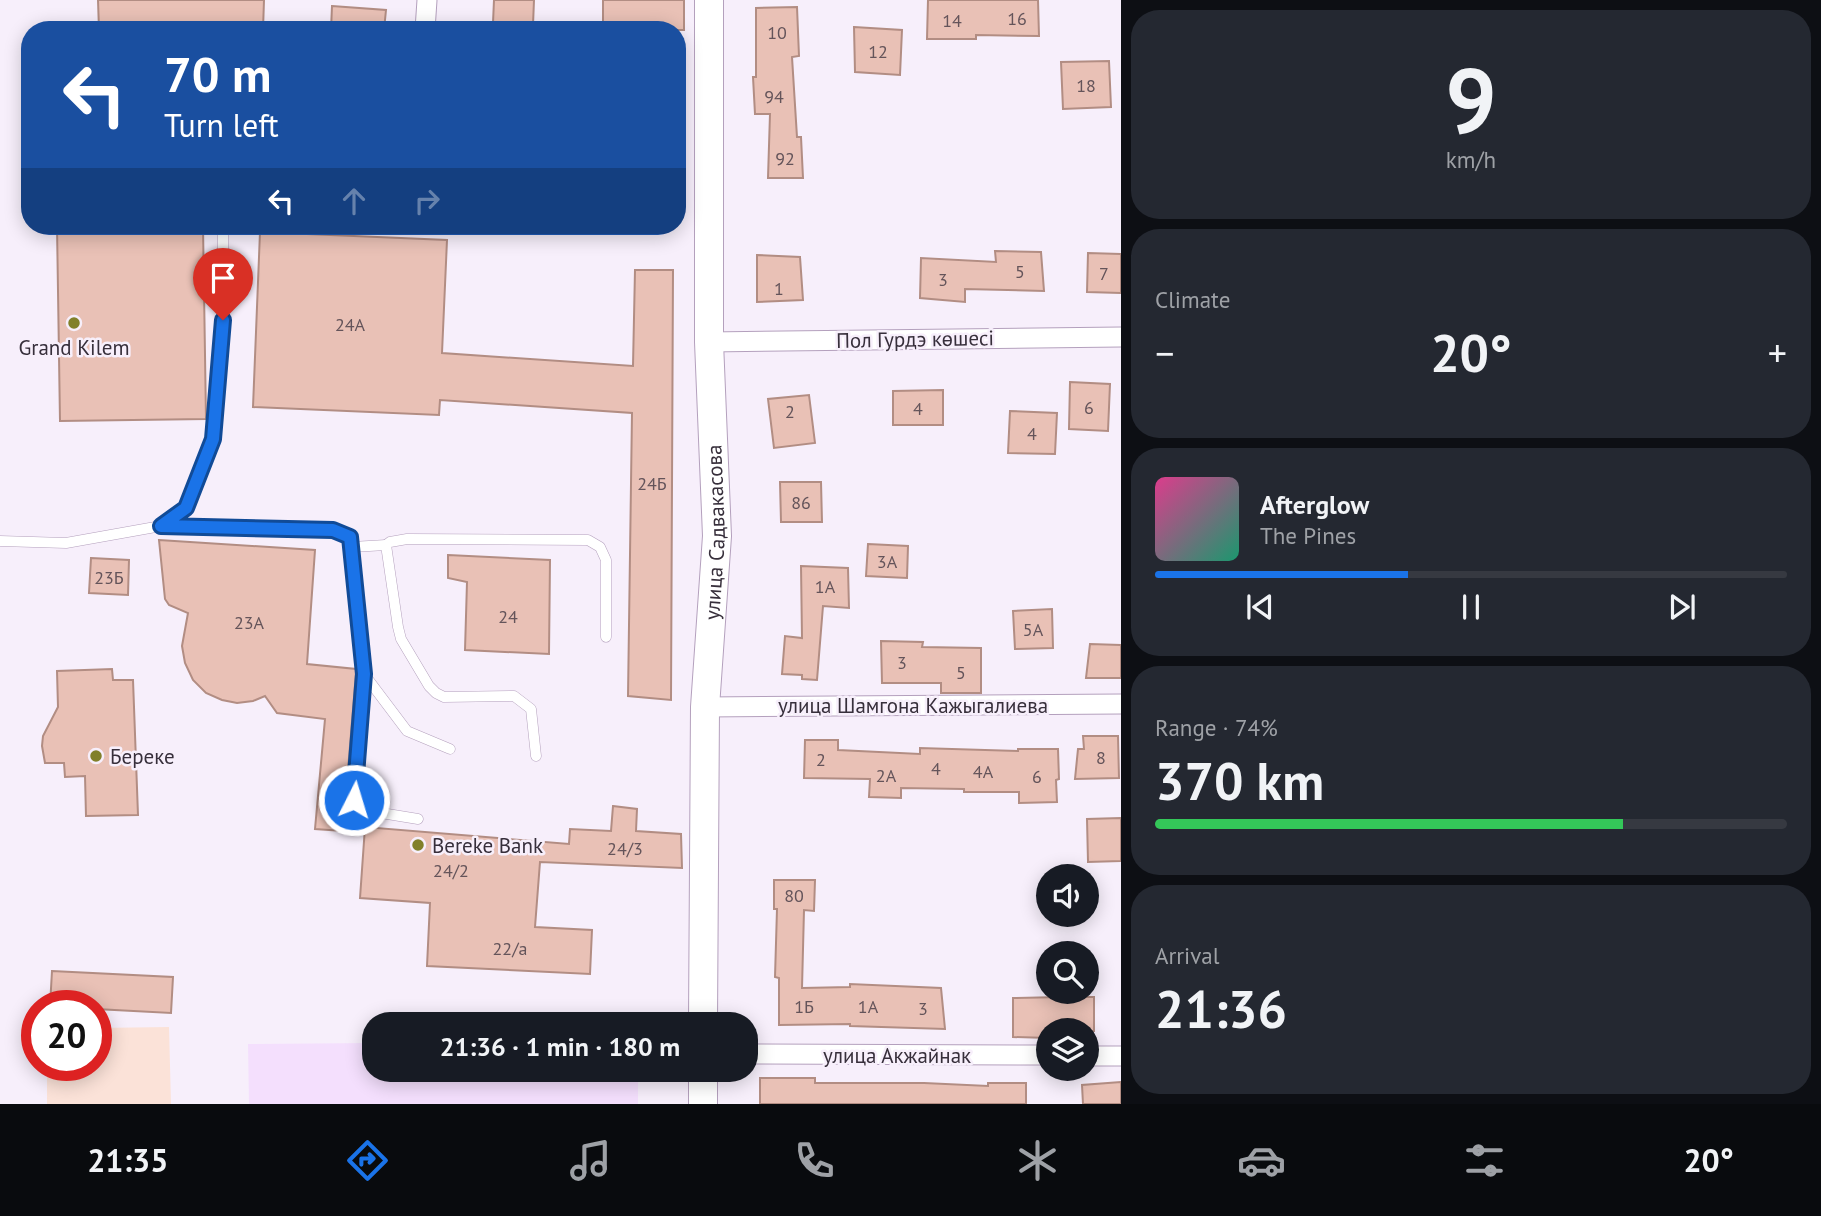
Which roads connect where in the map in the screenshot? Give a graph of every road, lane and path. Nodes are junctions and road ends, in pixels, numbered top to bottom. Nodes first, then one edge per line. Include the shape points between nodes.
1 (427, 0) edge
2 (709, 0) edge
3 (426, 21) edge
4 (223, 235) edge
5 (1121, 337) edge
6 (709, 342) junction
7 (161, 526) junction
8 (0, 541) edge
9 (386, 545) junction
10 (352, 547) junction
11 (606, 637) dead end
12 (364, 674) junction
13 (1121, 704) edge
14 (705, 707) junction
15 (450, 749) dead end
16 (536, 756) dead end
17 (418, 819) dead end
18 (703, 1012) edge
19 (758, 1054) edge
20 (1036, 1055) edge
21 (1099, 1056) edge
22 (1121, 1056) edge
23 (703, 1082) edge
24 (703, 1104) edge

1 - 3 street
2 - 6 street, улица Садвакасова
4 - 7 lane via 223,320 213,439 186,508
5 - 6 street, Пол Гурдэ көшесі
6 - 14 street, улица Садвакасова via 717,536
7 - 8 lane via 66,543
7 - 10 lane via 333,530 350,537
9 - 10 lane
9 - 11 lane via 407,539 588,540 600,547 606,560
9 - 16 lane via 401,639 429,687 444,697 514,696 531,709
10 - 12 lane
12 - 15 lane via 407,731
12 - 17 lane via 354,800 363,810
13 - 14 street, улица Шамгона Кажыгалиева
14 - 18 street, улица Садвакасова
19 - 20 street, улица Акжайнак
21 - 22 street
23 - 24 street

